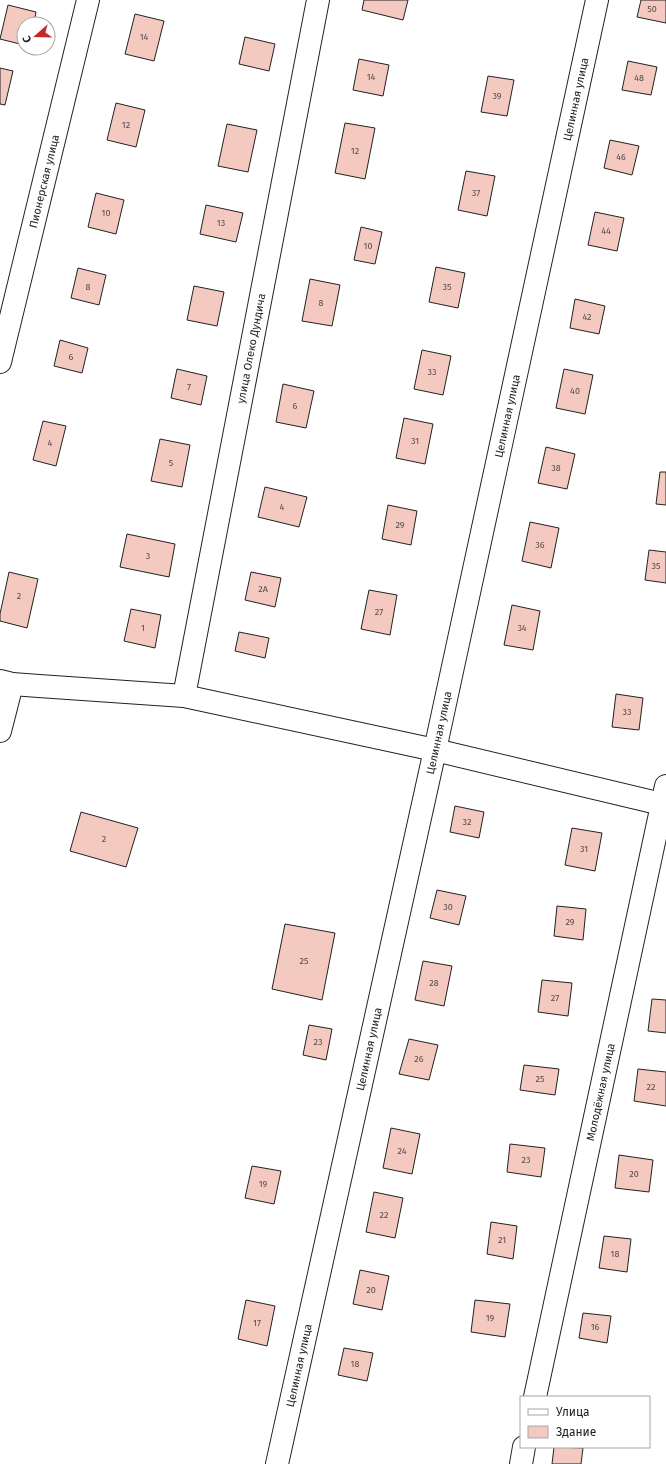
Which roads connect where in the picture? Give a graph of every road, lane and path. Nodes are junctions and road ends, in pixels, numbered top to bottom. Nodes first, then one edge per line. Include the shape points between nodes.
1 (88, 0) edge
2 (318, 0) edge
3 (597, 0) edge
4 (0, 362) edge
5 (6, 682) edge
6 (184, 696) junction
7 (0, 731) edge
8 (435, 750) junction
9 (665, 799) edge
10 (535, 1396) edge
11 (524, 1448) edge
12 (277, 1464) edge
13 (520, 1464) edge

1 - 4 street, Пионерская улица
2 - 6 street, улица Олеко Дундича
3 - 8 street, Целинная улица
5 - 6 street
5 - 7 street
6 - 8 street
8 - 9 street
8 - 12 street, Целинная улица
9 - 10 street, Молодёжная улица
11 - 13 street

